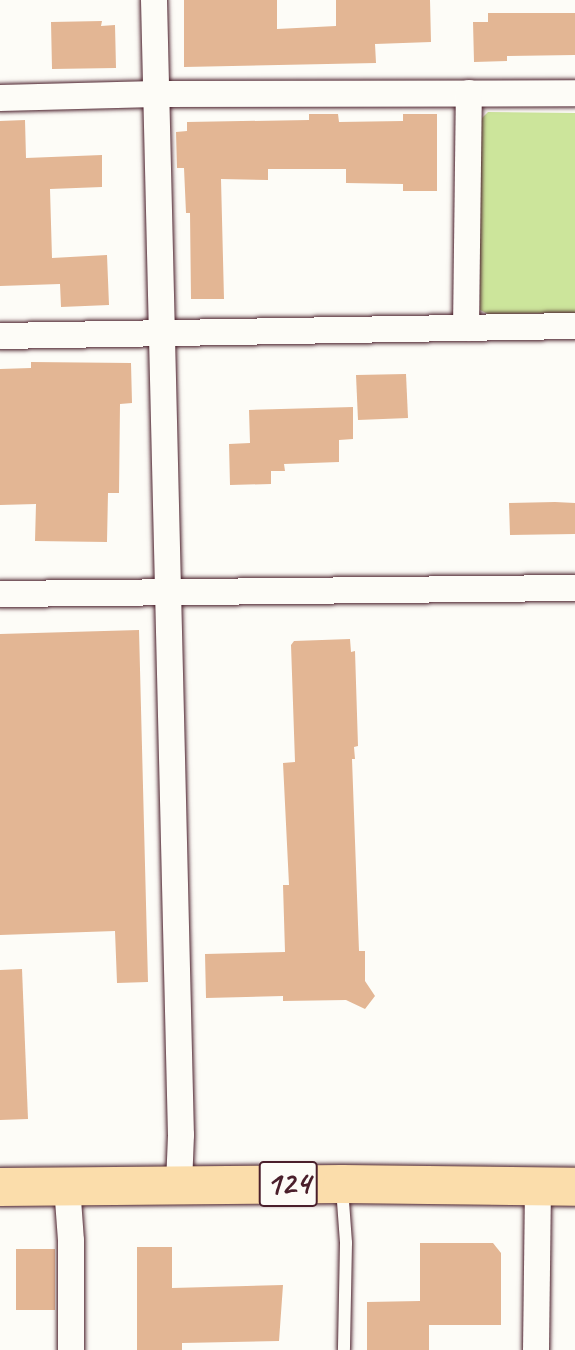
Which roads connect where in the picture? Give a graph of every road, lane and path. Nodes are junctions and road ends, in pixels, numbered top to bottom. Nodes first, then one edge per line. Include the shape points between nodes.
1 (154, 0) edge
2 (469, 93) junction
3 (575, 93) edge
4 (156, 94) junction
5 (0, 98) edge
6 (575, 326) edge
7 (466, 328) junction
8 (161, 332) junction
9 (0, 336) edge
10 (575, 588) edge
11 (167, 592) junction
12 (0, 594) edge
13 (342, 1184) junction
14 (179, 1185) junction
15 (66, 1186) junction
16 (0, 1187) edge
17 (557, 1187) edge
18 (71, 1350) edge
19 (344, 1350) edge
20 (536, 1350) edge

1 - 4 street
2 - 3 street
2 - 4 street
2 - 7 street
4 - 5 street
4 - 8 street
6 - 7 street
7 - 8 street
8 - 9 street
8 - 11 street
10 - 11 street
11 - 12 street
11 - 14 street
13 - 14 main road, 124
13 - 17 main road, 124
13 - 19 lane
14 - 15 main road, 124
15 - 16 main road, 124
15 - 18 street
17 - 20 street

